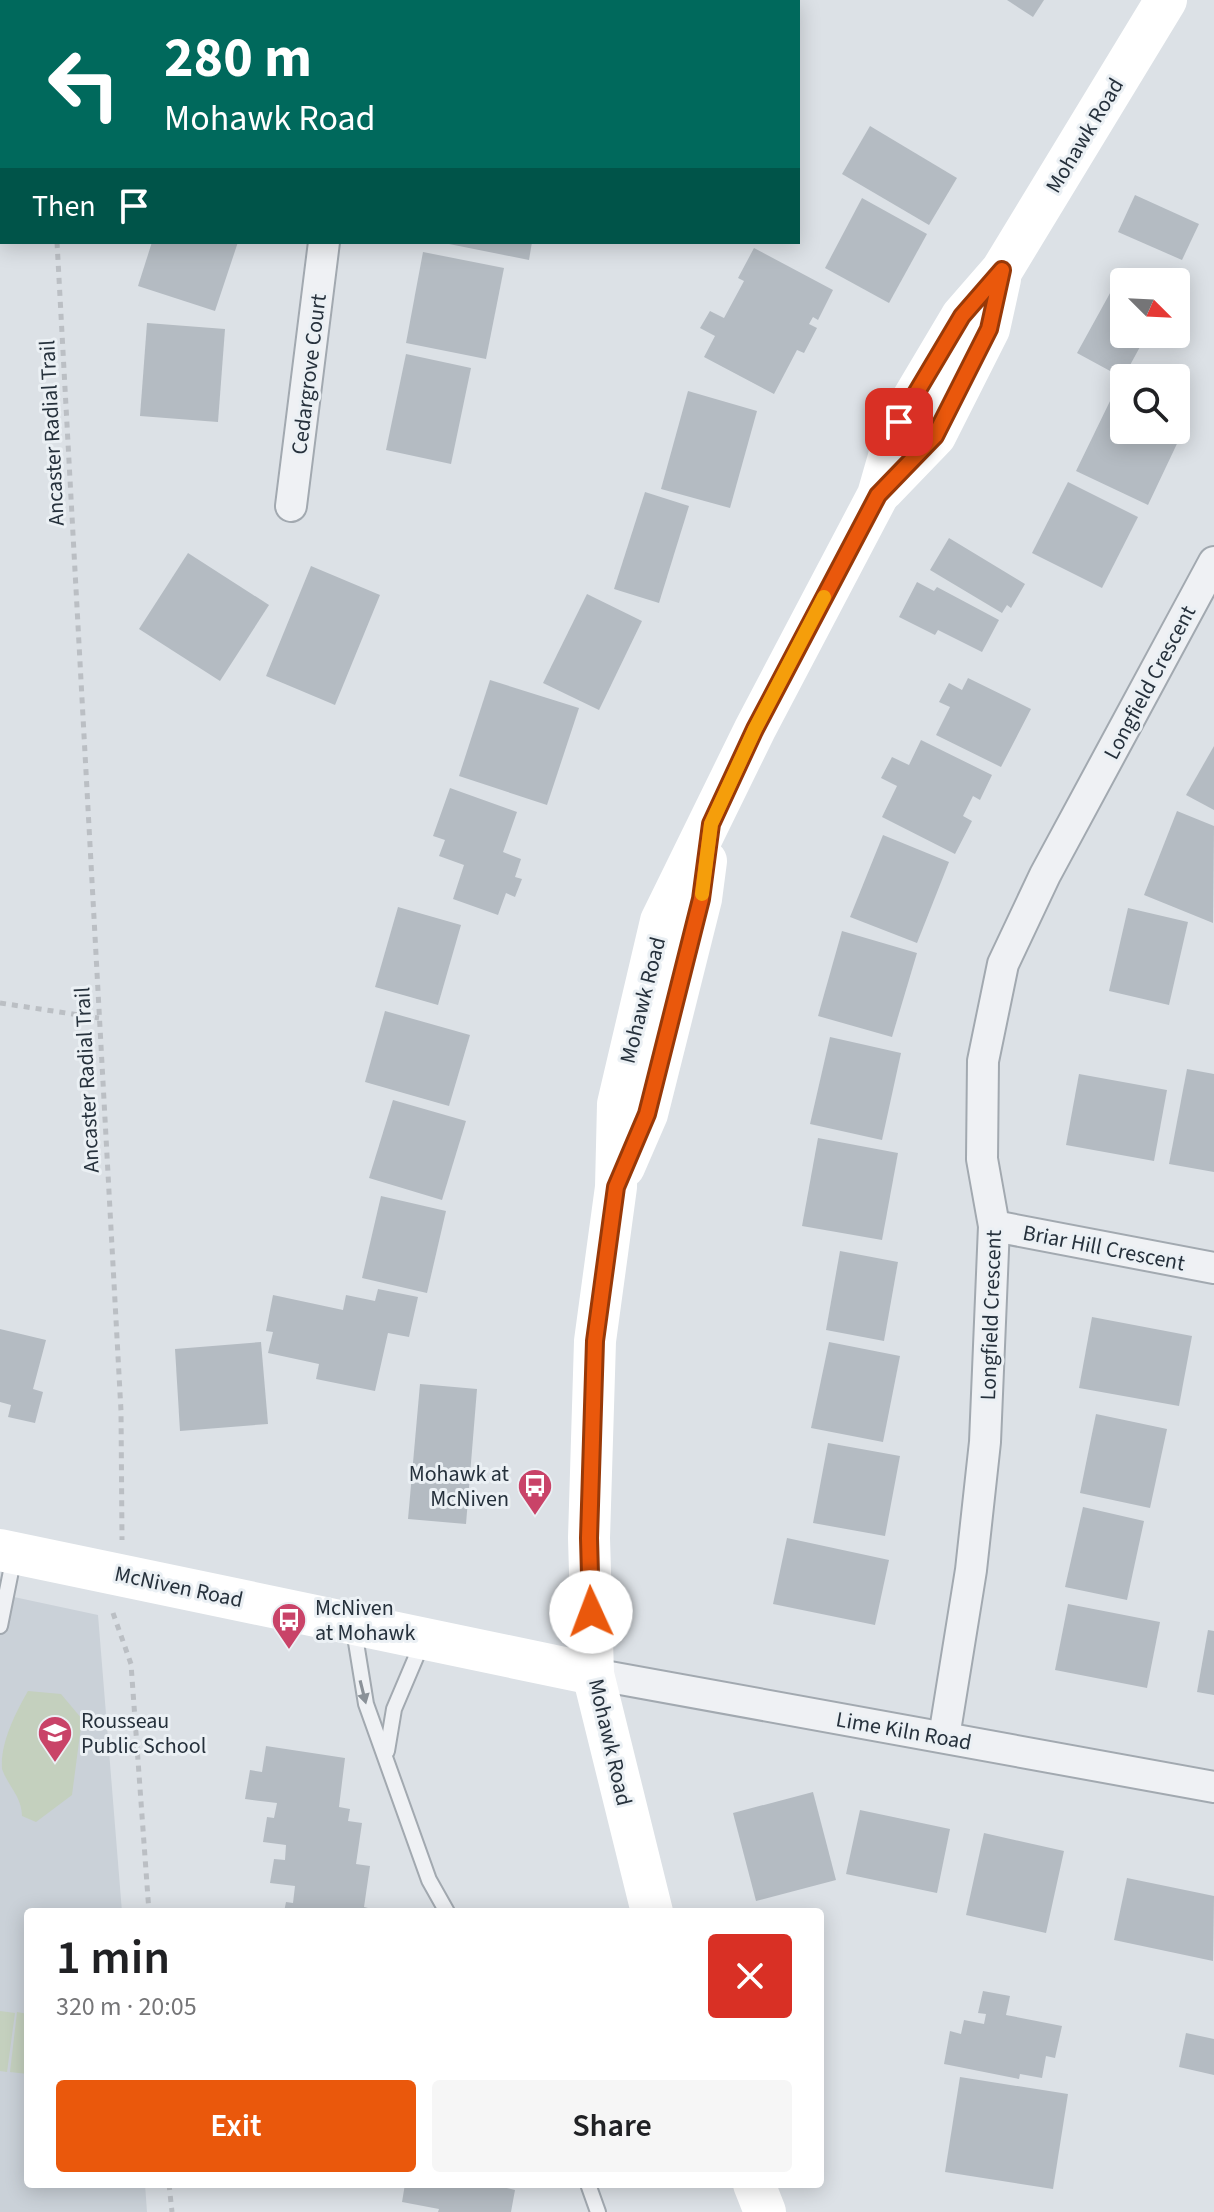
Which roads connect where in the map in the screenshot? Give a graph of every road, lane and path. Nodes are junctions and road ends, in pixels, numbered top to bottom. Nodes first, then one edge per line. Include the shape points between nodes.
1 (1166, 0) edge
2 (57, 244) edge
3 (324, 244) edge
4 (291, 506) dead end
5 (1214, 562) edge
6 (0, 1003) edge
7 (99, 1018) junction
8 (994, 1226) junction
9 (1214, 1268) edge
10 (7, 1551) edge
11 (116, 1573) junction
12 (353, 1622) junction
13 (0, 1626) edge
14 (424, 1637) junction
15 (593, 1674) junction
16 (944, 1737) junction
17 (387, 1760) junction
18 (1214, 1787) edge
19 (149, 1908) edge
20 (445, 1908) edge
21 (651, 1908) edge
22 (169, 2188) edge
23 (589, 2188) edge
24 (756, 2188) edge
25 (172, 2212) edge
26 (598, 2212) edge
27 (765, 2212) edge

1 - 15 main road, Mohawk Road via 1002,270 962,316 899,422 878,495 661,921 618,1104 616,1187 595,1341 589,1538
2 - 7 path, Ancaster Radial Trail
3 - 4 street, Cedargrove Court
5 - 8 street, Longfield Crescent via 1045,875 1003,964 983,1061 982,1159
6 - 7 path
7 - 11 path, Ancaster Radial Trail via 121,1411 124,1532
8 - 9 street, Briar Hill Crescent
8 - 16 street, Longfield Crescent via 985,1442
10 - 11 main road, McNiven Road
10 - 13 lane
11 - 12 main road, McNiven Road
11 - 19 path, Ancaster Radial Trail via 111,1605 131,1664
12 - 14 main road, McNiven Road
12 -> 17 lane via 366,1704
14 - 15 main road, McNiven Road
14 - 17 lane via 394,1709
15 - 16 street, Lime Kiln Road
15 - 21 main road, Mohawk Road
16 - 18 street, Lime Kiln Road
17 - 20 lane via 429,1880
22 - 25 path
23 - 26 lane
24 - 27 main road

